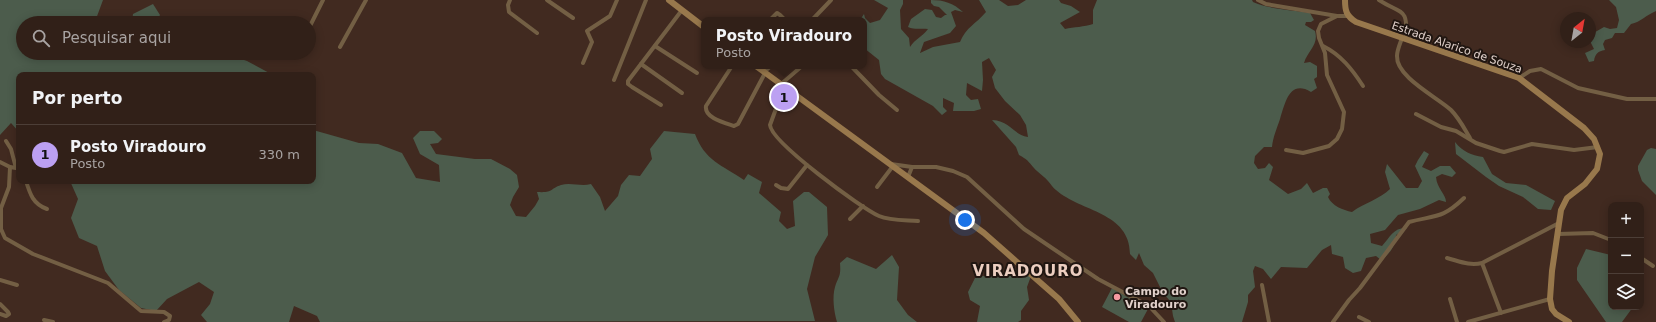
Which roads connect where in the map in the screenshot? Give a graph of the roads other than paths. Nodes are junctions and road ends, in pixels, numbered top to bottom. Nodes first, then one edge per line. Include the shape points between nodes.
1 (323, 0) edge
2 (366, 0) edge
3 (510, 0) edge
4 (547, 0) edge
5 (617, 0) edge
6 (646, 0) edge
7 (669, 0) edge
8 (832, 0) edge
9 (1258, 0) edge
10 (1345, 0) edge
11 (1379, 0) edge
12 (682, 10) junction
13 (315, 16) edge
14 (1336, 16) junction
15 (1348, 16) junction
16 (814, 17) edge
17 (573, 18) dead end
18 (701, 25) edge
19 (537, 33) dead end
20 (1404, 39) junction
21 (655, 46) junction
22 (1322, 46) junction
23 (340, 47) dead end
24 (583, 63) dead end
25 (641, 64) junction
26 (730, 69) edge
27 (760, 69) edge
28 (768, 69) edge
29 (799, 69) edge
30 (854, 69) edge
31 (764, 72) junction
32 (697, 73) dead end
33 (1520, 78) junction
34 (614, 80) dead end
35 (782, 86) junction
36 (1363, 86) dead end
37 (682, 93) dead end
38 (1656, 99) edge
39 (661, 105) dead end
40 (897, 110) dead end
41 (1416, 114) dead end
42 (1471, 140) junction
43 (6, 141) dead end
44 (1598, 147) junction
45 (1286, 150) dead end
46 (0, 162) edge
47 (16, 165) edge
48 (807, 165) junction
49 (891, 165) junction
50 (912, 167) junction
51 (10, 168) junction
52 (16, 168) edge
53 (908, 177) junction
54 (27, 184) edge
55 (776, 185) dead end
56 (877, 187) dead end
57 (1464, 198) dead end
58 (863, 206) junction
59 (46, 209) dead end
60 (850, 220) dead end
61 (918, 222) dead end
62 (1560, 222) junction
63 (1558, 234) junction
64 (1608, 239) edge
65 (1447, 258) dead end
66 (1644, 260) edge
67 (1482, 263) junction
68 (1653, 266) dead end
69 (0, 280) edge
70 (17, 285) dead end
71 (1262, 285) dead end
72 (1450, 299) dead end
73 (1550, 299) junction
74 (0, 304) edge
75 (1501, 313) junction
76 (1, 314) edge
77 (1359, 317) dead end
78 (44, 320) dead end
79 (51, 322) edge
80 (164, 322) edge
81 (1078, 322) edge
82 (1164, 322) edge
83 (1269, 322) edge
84 (1333, 322) edge
85 (1369, 322) edge
86 (1457, 322) edge
87 (1468, 322) edge
88 (1569, 322) edge

1 - 13 street
2 - 23 street
3 - 19 street via 509,12
4 - 17 street
5 - 24 street via 610,16 587,31 592,42
6 - 34 street
7 - 12 main road
8 - 16 street
9 - 14 street, Estrada Alarico de Souza via 1266,4
10 - 15 main road
11 - 20 street via 1404,14 1407,23
12 - 18 main road
12 - 21 street
14 - 15 street, Estrada Alarico de Souza
14 - 22 street via 1319,27 1318,35
15 - 20 main road, Estrada Alarico de Souza via 1360,24
20 - 33 main road, Estrada Alarico de Souza
20 - 42 street via 1397,55 1401,68 1408,77 1457,117
21 - 25 street
21 - 32 street
22 - 36 street via 1335,52
22 - 45 street via 1327,75 1344,112 1342,129 1334,143 1329,146 1303,153
25 - 37 street
25 - 39 street via 629,79 629,85
26 - 31 street via 706,109 714,118 734,126 738,124
27 - 31 main road
28 - 31 street
29 - 35 street
30 - 40 street
31 - 35 main road
33 - 38 street via 1530,71 1541,69 1578,88 1627,99
33 - 44 main road, Estrada Alarico de Souza via 1584,128
35 - 48 street via 770,128
35 - 49 main road
41 - 42 street
42 - 44 street via 1504,152 1532,144 1574,150
43 - 47 street
44 - 62 main road via 1597,168 1585,184 1567,198 1561,210
46 - 51 street
48 - 55 street via 788,188
48 - 58 street
49 - 50 street
49 - 53 main road
49 - 56 street
50 - 53 street
50 - 82 street via 941,168 967,177 1024,228 1098,279 1149,306
51 - 52 street
51 - 80 street via 9,186 1,208 1,229 5,238 33,254 108,283 141,311 169,314 169,320
53 - 81 main road via 984,233 1059,299
54 - 59 street via 33,199
57 - 84 street via 1439,216 1409,222
58 - 60 street
58 - 61 street via 884,217
62 - 63 main road
62 - 67 street
63 - 64 street via 1593,234
63 - 73 main road
65 - 67 street via 1473,265
66 - 68 street
67 - 75 street
69 - 70 street
71 - 83 street
72 - 86 street
73 - 75 street
73 - 88 main road via 1556,314
74 - 76 street via 9,313 8,316
75 - 87 street
77 - 85 street
78 - 79 street

